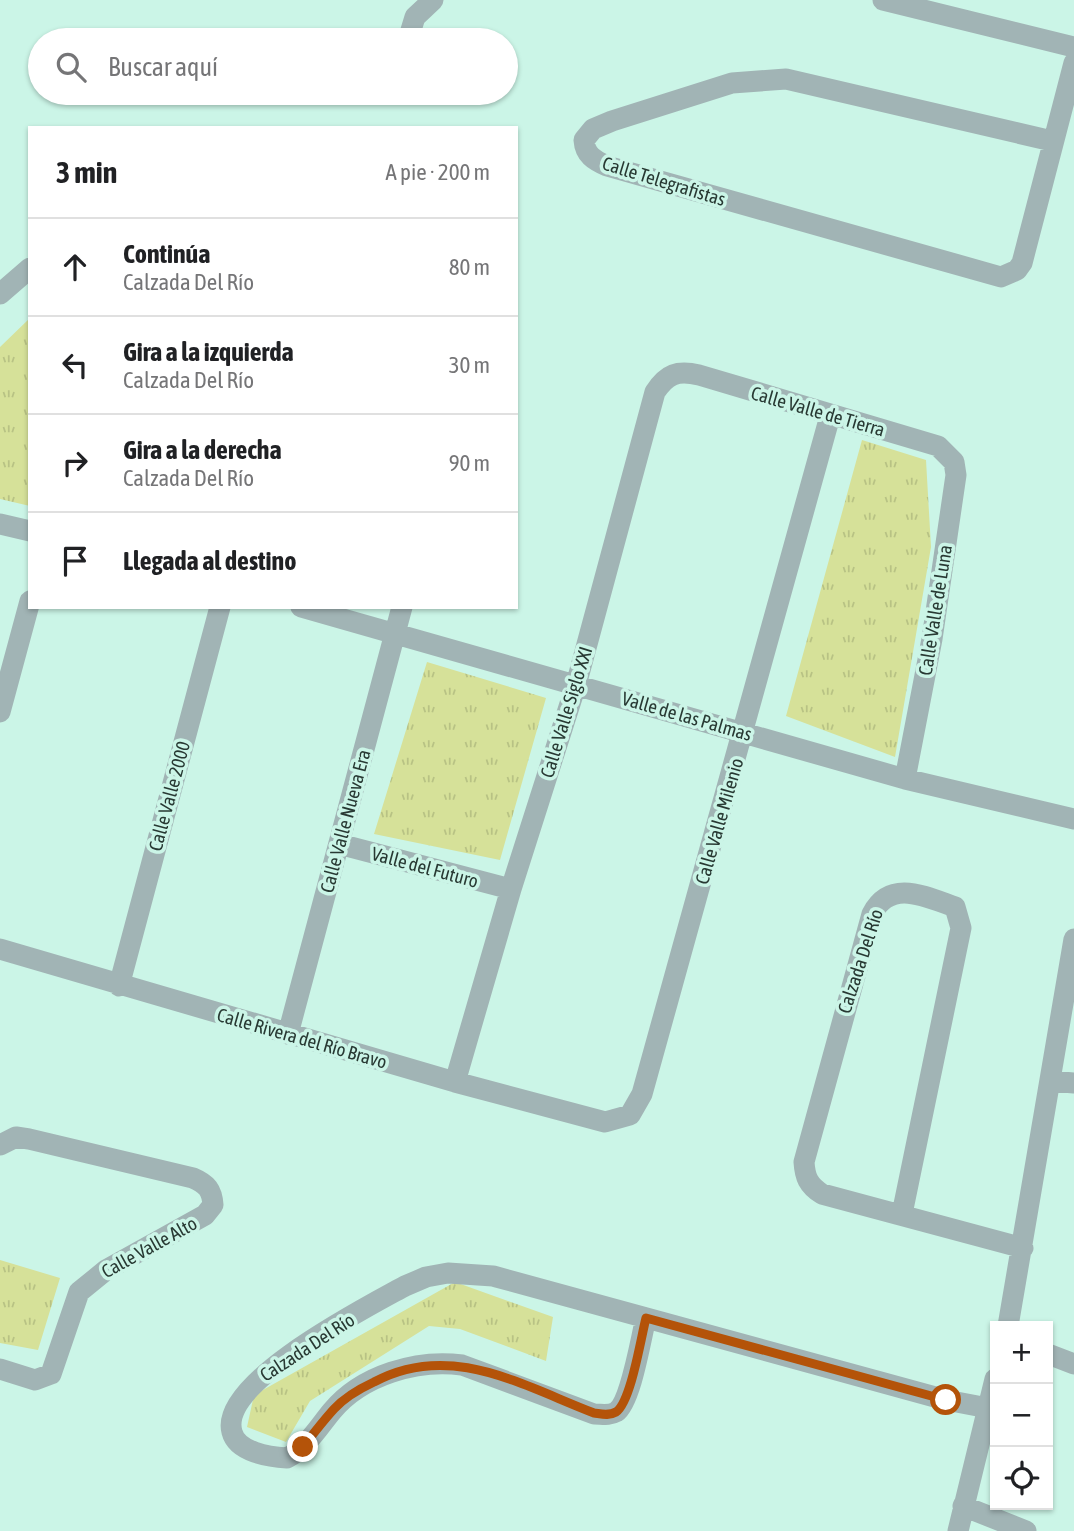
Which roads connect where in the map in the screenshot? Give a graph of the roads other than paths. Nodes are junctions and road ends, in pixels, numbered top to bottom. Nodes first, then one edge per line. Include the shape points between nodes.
1 (433, 0) edge
2 (883, 0) edge
3 (412, 28) edge
4 (1074, 47) edge
5 (1074, 63) edge
6 (1052, 141) junction
7 (28, 270) edge
8 (0, 294) edge
9 (699, 374) joint
10 (830, 416) junction
11 (938, 446) joint
12 (0, 524) edge
13 (28, 531) edge
14 (28, 608) edge
15 (219, 609) edge
16 (308, 609) edge
17 (401, 609) edge
18 (395, 634) junction
19 (576, 685) junction
20 (0, 712) edge
21 (744, 732) junction
22 (905, 779) junction
23 (1074, 819) edge
24 (339, 844) junction
25 (510, 889) junction
26 (1074, 939) edge
27 (0, 950) edge
28 (119, 986) junction
29 (288, 1034) junction
30 (1052, 1081) junction
31 (455, 1082) junction
32 (1074, 1083) edge
33 (605, 1122) joint
34 (0, 1145) edge
35 (902, 1214) junction
36 (1023, 1248) junction
37 (646, 1318) junction
38 (1009, 1321) edge
39 (1053, 1356) edge
40 (1074, 1364) edge
41 (0, 1369) edge
42 (994, 1384) edge
43 (988, 1408) junction
44 (963, 1506) junction
45 (958, 1531) edge
46 (1026, 1531) edge

1 - 3 street via 415,17
2 - 4 street
5 - 6 street, Calle Telegrafistas
6 - 6 street, Calle Telegrafistas via 1022,263 1001,277 607,166 584,149 584,140 593,129 612,121 758,79 812,83
7 - 8 street
9 - 10 street, Calle Valle de Tierra
9 - 19 street, Calle Valle Siglo XXI via 667,376 655,393
10 - 11 street, Calle Valle de Tierra
10 - 21 street, Calle Valle Milenio
11 - 22 street, Calle Valle de Luna via 954,462 956,475
12 - 13 street
14 - 20 street
15 - 28 street, Calle Valle 2000
16 - 18 street, Valle de las Palmas
17 - 18 street, Calle Valle Nueva Era
18 - 19 street, Valle de las Palmas
18 - 24 street, Calle Valle Nueva Era
19 - 21 street, Valle de las Palmas
19 - 25 street, Calle Valle Siglo XXI
21 - 22 street, Valle de las Palmas
21 - 33 street, Calle Valle Milenio via 642,1094 630,1115
22 - 23 street, Valle de las Palmas
24 - 25 street, Valle del Futuro
24 - 29 street, Calle Valle Nueva Era
25 - 31 street, Calle Valle Siglo XXI
26 - 30 street
27 - 28 street, Calle Rivera del Río Bravo
28 - 29 street, Calle Rivera del Río Bravo
29 - 31 street, Calle Rivera del Río Bravo
30 - 32 street
30 - 36 street
31 - 33 street, Calle Rivera del Río Bravo
34 - 41 street, Calle Valle Alto via 16,1137 193,1178 212,1193 213,1205 205,1215 106,1270 79,1292 55,1368 44,1379
35 - 35 street, Calzada Del Río via 822,1194 805,1176 804,1162 872,914 884,897 901,892 955,907 961,928
35 - 36 street, Calzada Del Río
36 - 38 street
37 - 37 street, Calzada Del Río via 493,1276 449,1273 426,1277 271,1368 238,1400 229,1418 232,1434 244,1448 287,1458 353,1393 420,1364 462,1365 594,1413 615,1413 629,1388
37 - 43 street, Calzada Del Río
39 - 40 street
42 - 43 street
43 - 44 street
44 - 45 street
44 - 46 street

